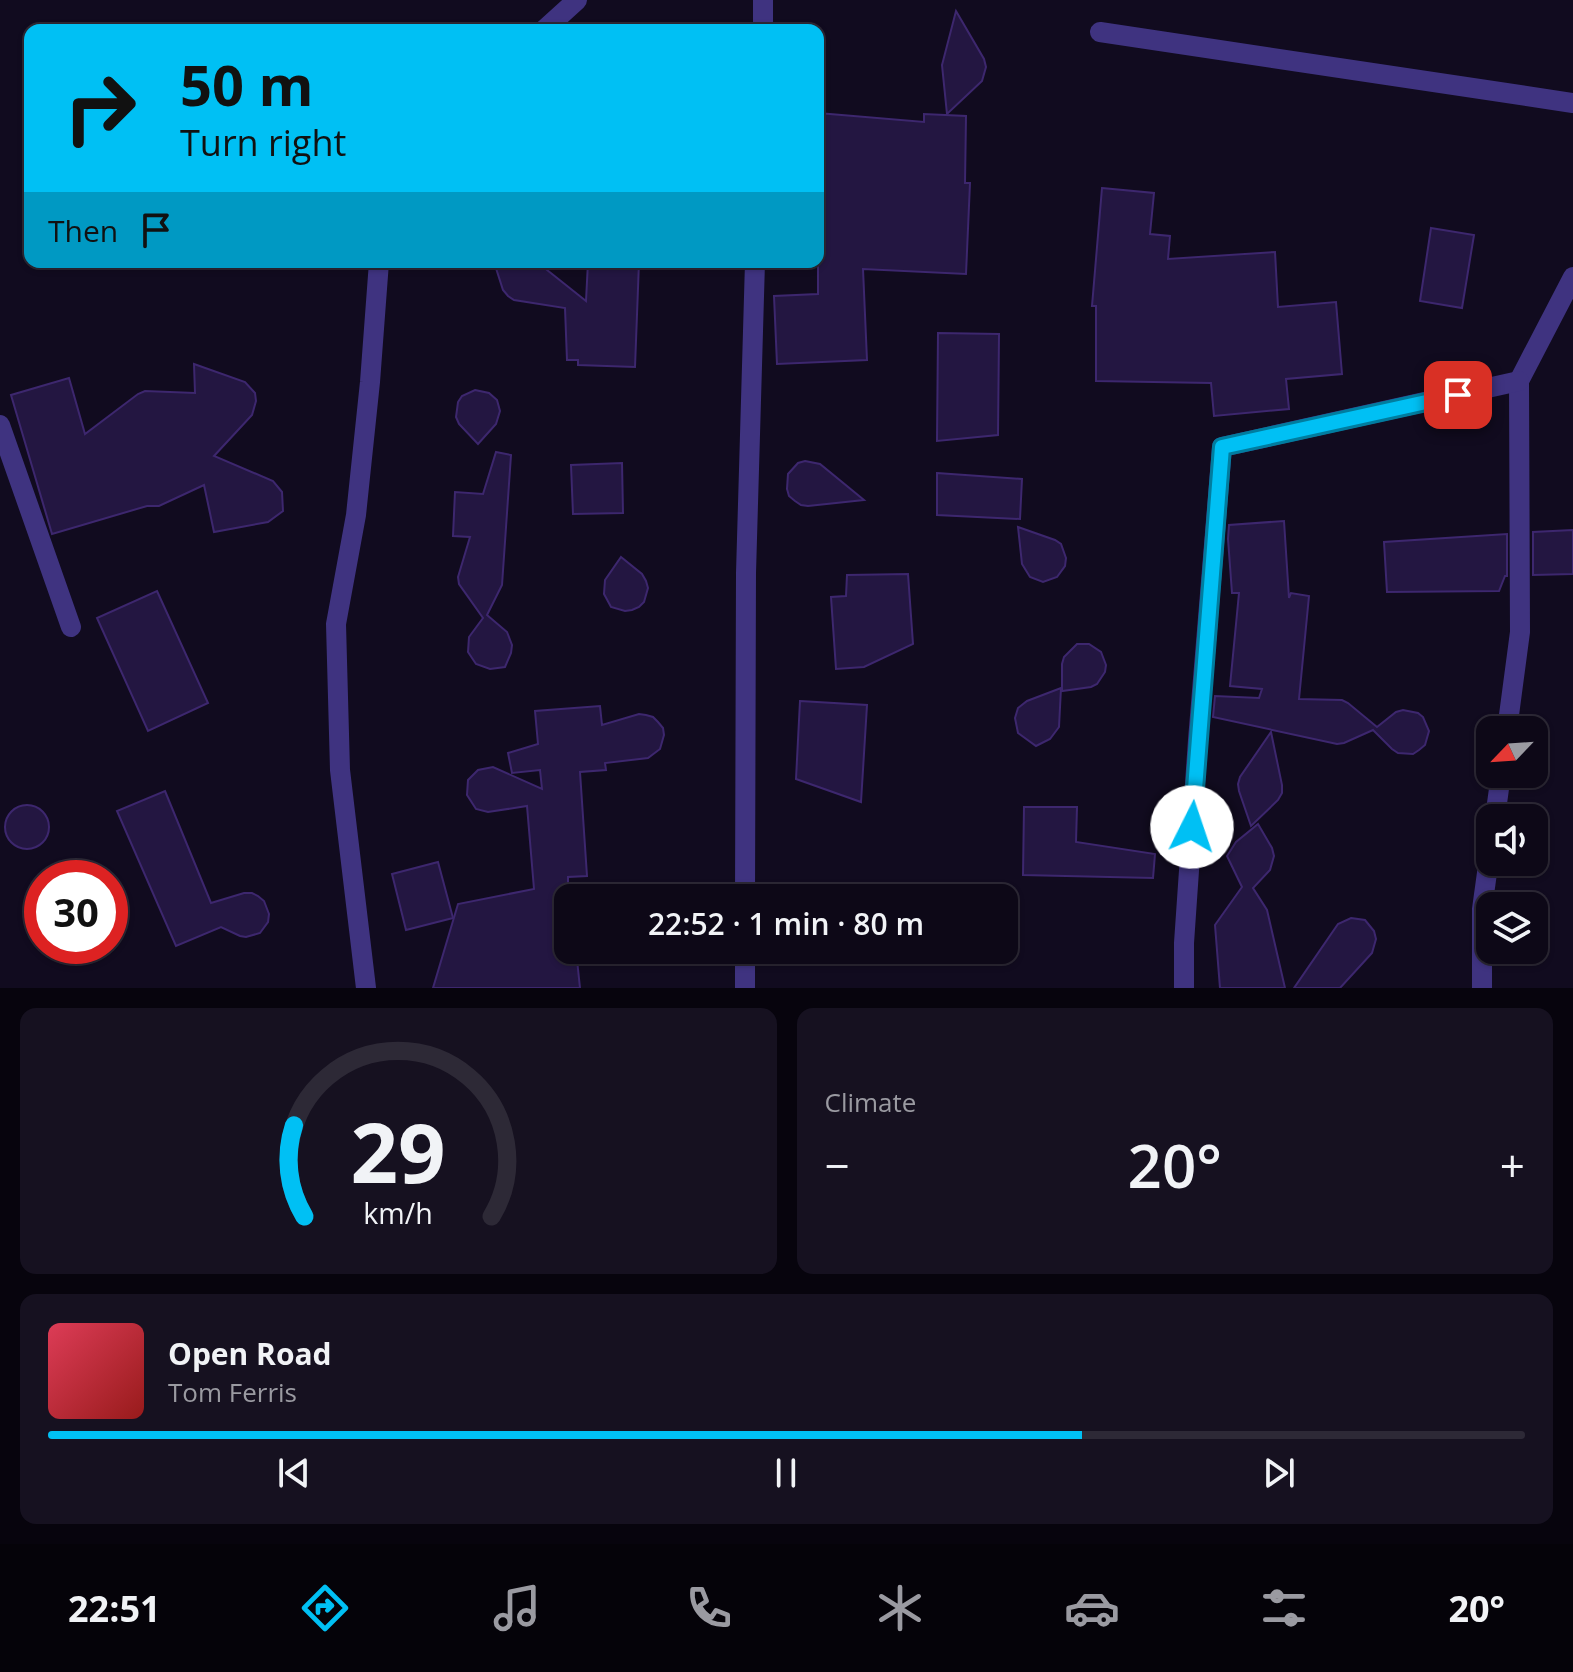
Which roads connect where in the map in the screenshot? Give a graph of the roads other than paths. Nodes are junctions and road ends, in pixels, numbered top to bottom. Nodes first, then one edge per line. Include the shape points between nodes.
1 (577, 0) edge
2 (763, 0) edge
3 (551, 24) edge
4 (763, 24) edge
5 (1100, 32) dead end
6 (1573, 103) edge
7 (379, 268) edge
8 (755, 268) edge
9 (1573, 277) edge
10 (1519, 381) junction
11 (0, 425) edge
12 (71, 627) dead end
13 (1509, 716) edge
14 (1487, 876) edge
15 (745, 884) edge
16 (745, 964) edge
17 (366, 988) edge
18 (745, 988) edge
19 (1184, 988) edge
20 (1482, 988) edge

1 - 3 street
2 - 4 street
5 - 6 street
7 - 17 street via 356,515 336,624 340,770
8 - 15 street
9 - 10 street
10 - 13 street via 1520,632
10 - 19 street via 1222,447
11 - 12 street
14 - 20 street
16 - 18 street

